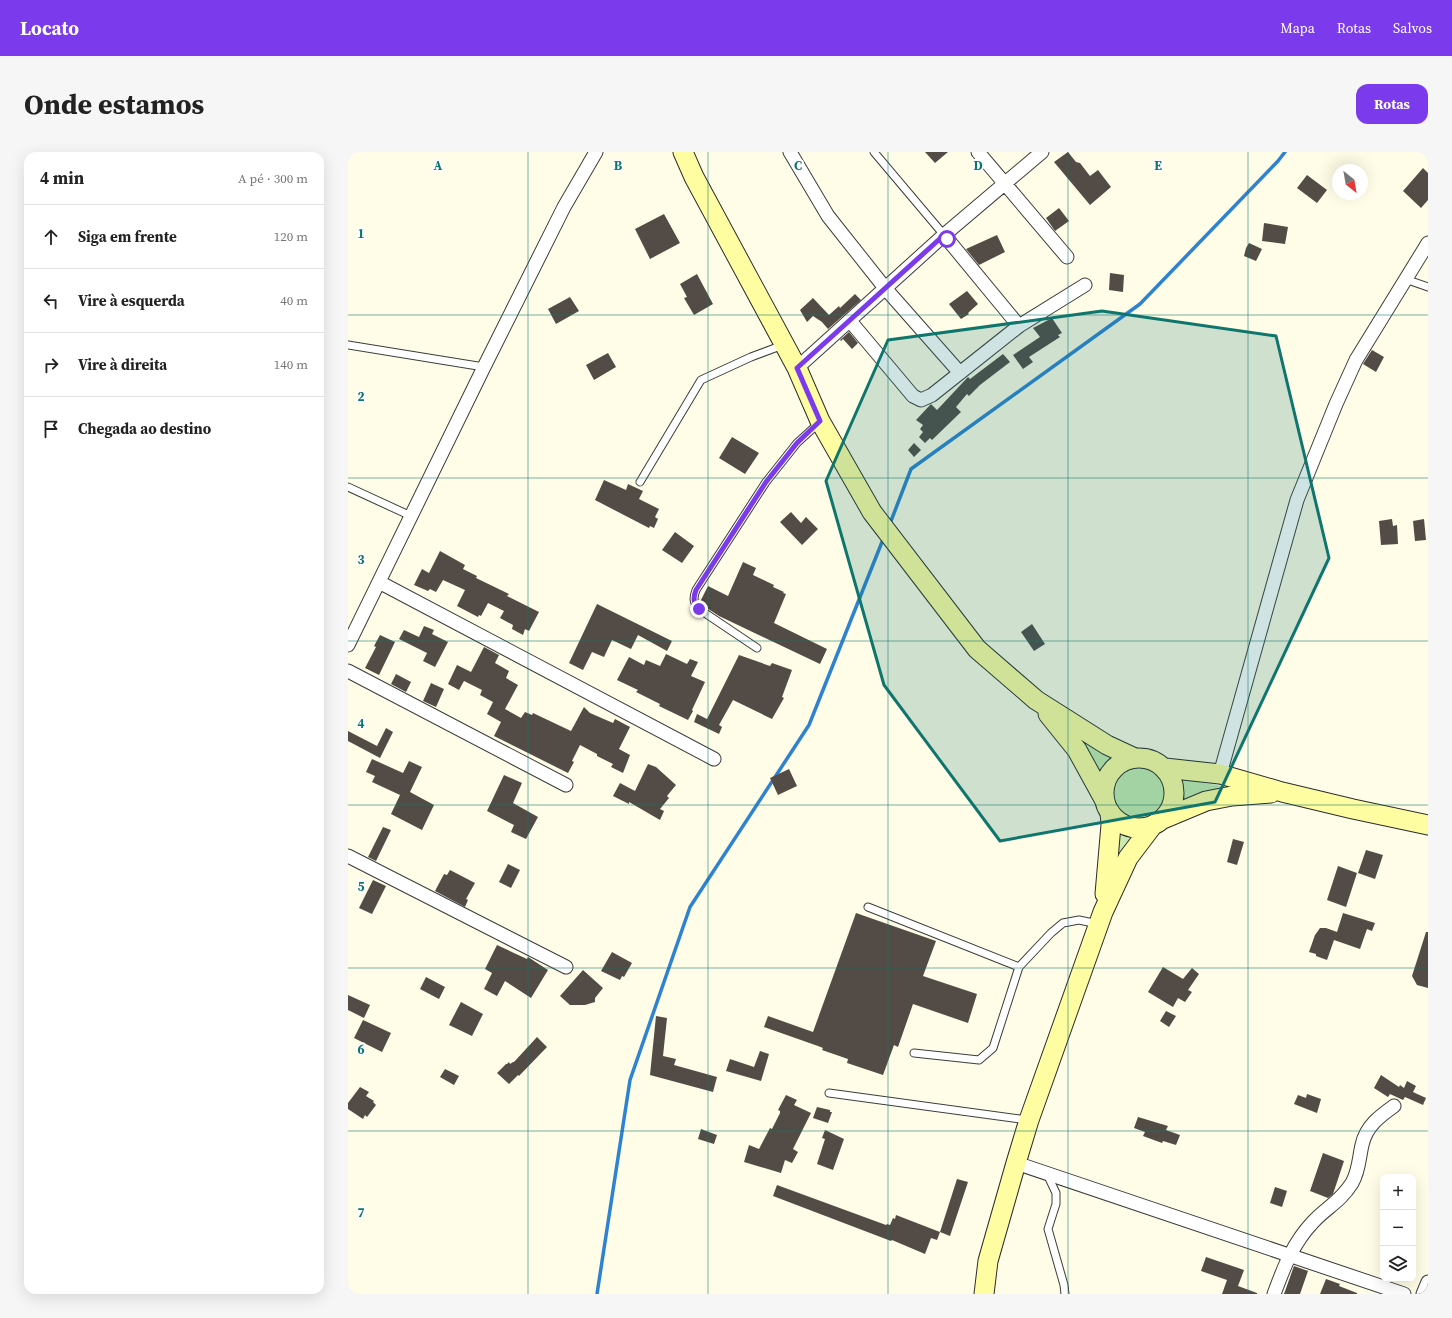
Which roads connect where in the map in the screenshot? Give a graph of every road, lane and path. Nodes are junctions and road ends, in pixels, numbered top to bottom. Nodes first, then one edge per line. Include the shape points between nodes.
1 (596, 152) edge
2 (683, 152) edge
3 (790, 152) edge
4 (874, 152) edge
5 (978, 152) edge
6 (1042, 152) edge
7 (1004, 184) junction
8 (944, 235) junction
9 (1428, 243) edge
10 (1066, 257) dead end
11 (1405, 279) junction
12 (1085, 285) dead end
13 (1428, 287) edge
14 (885, 288) junction
15 (850, 321) junction
16 (1019, 326) junction
17 (348, 345) edge
18 (784, 345) junction
19 (484, 366) junction
20 (797, 368) junction
21 (960, 373) junction
22 (820, 421) junction
23 (640, 482) dead end
24 (348, 487) edge
25 (410, 516) junction
26 (379, 582) junction
27 (348, 645) edge
28 (757, 648) dead end
29 (348, 671) edge
30 (1036, 700) junction
31 (1135, 758) junction
32 (714, 759) dead end
33 (1165, 768) junction
34 (1220, 774) junction
35 (566, 785) dead end
36 (1282, 792) junction
37 (1222, 798) junction
38 (1107, 807) junction
39 (1158, 822) junction
40 (1428, 825) edge
41 (348, 856) edge
42 (868, 907) dead end
43 (1101, 918) junction
44 (566, 967) dead end
45 (1019, 967) junction
46 (914, 1053) dead end
47 (829, 1094) dead end
48 (1394, 1106) dead end
49 (1030, 1120) junction
50 (1016, 1162) junction
51 (1046, 1173) junction
52 (1289, 1255) junction
53 (1428, 1282) edge
54 (984, 1294) edge
55 (1065, 1294) edge
56 (1274, 1294) edge
57 (1404, 1294) edge
58 (1424, 1294) edge

1 - 19 street via 564,207
2 - 18 main road
3 - 14 street via 828,216
4 - 8 lane
5 - 7 street
6 - 7 street
7 - 8 street
7 - 10 street
8 - 14 street
8 - 16 street
9 - 11 street
11 - 13 lane
11 - 34 street via 1356,360 1297,500
12 - 16 street
14 - 15 street
14 - 21 street
15 - 20 street
15 - 21 street via 913,396 921,400 932,395
16 - 21 street
17 - 19 lane
18 - 20 main road
18 - 23 lane via 701,380
19 - 25 street
20 - 22 main road
22 - 28 lane via 797,443 766,482 696,590 694,597 694,604 699,609
22 - 30 main road via 872,512 977,649
24 - 25 lane
25 - 26 street
26 - 27 street
26 - 32 street
29 - 35 street
30 - 31 main road via 1107,745
30 - 38 main road via 1078,750
31 - 33 main road via 1146,758
31 - 38 main road via 1124,761 1114,768 1107,778 1104,790
33 - 34 main road
33 - 39 main road via 1174,788 1174,799 1170,810
34 - 36 main road
34 - 37 main road via 1229,786
36 - 37 main road
36 - 40 main road
37 - 39 main road via 1206,801
38 - 39 main road via 1118,821 1129,827 1141,828
38 - 43 main road via 1111,825
39 - 43 main road via 1128,858
41 - 44 street
42 - 45 lane
43 - 45 lane via 1063,923
43 - 49 main road
45 - 46 lane via 993,1048 979,1060
47 - 49 lane
48 - 52 street via 1378,1118 1369,1129 1362,1143 1359,1167 1353,1182 1341,1199 1313,1222
49 - 50 main road
50 - 51 street
50 - 54 main road via 988,1261
51 - 52 street
51 - 55 lane via 1056,1193 1056,1204 1048,1228
52 - 56 street
52 - 57 street
53 - 58 street

